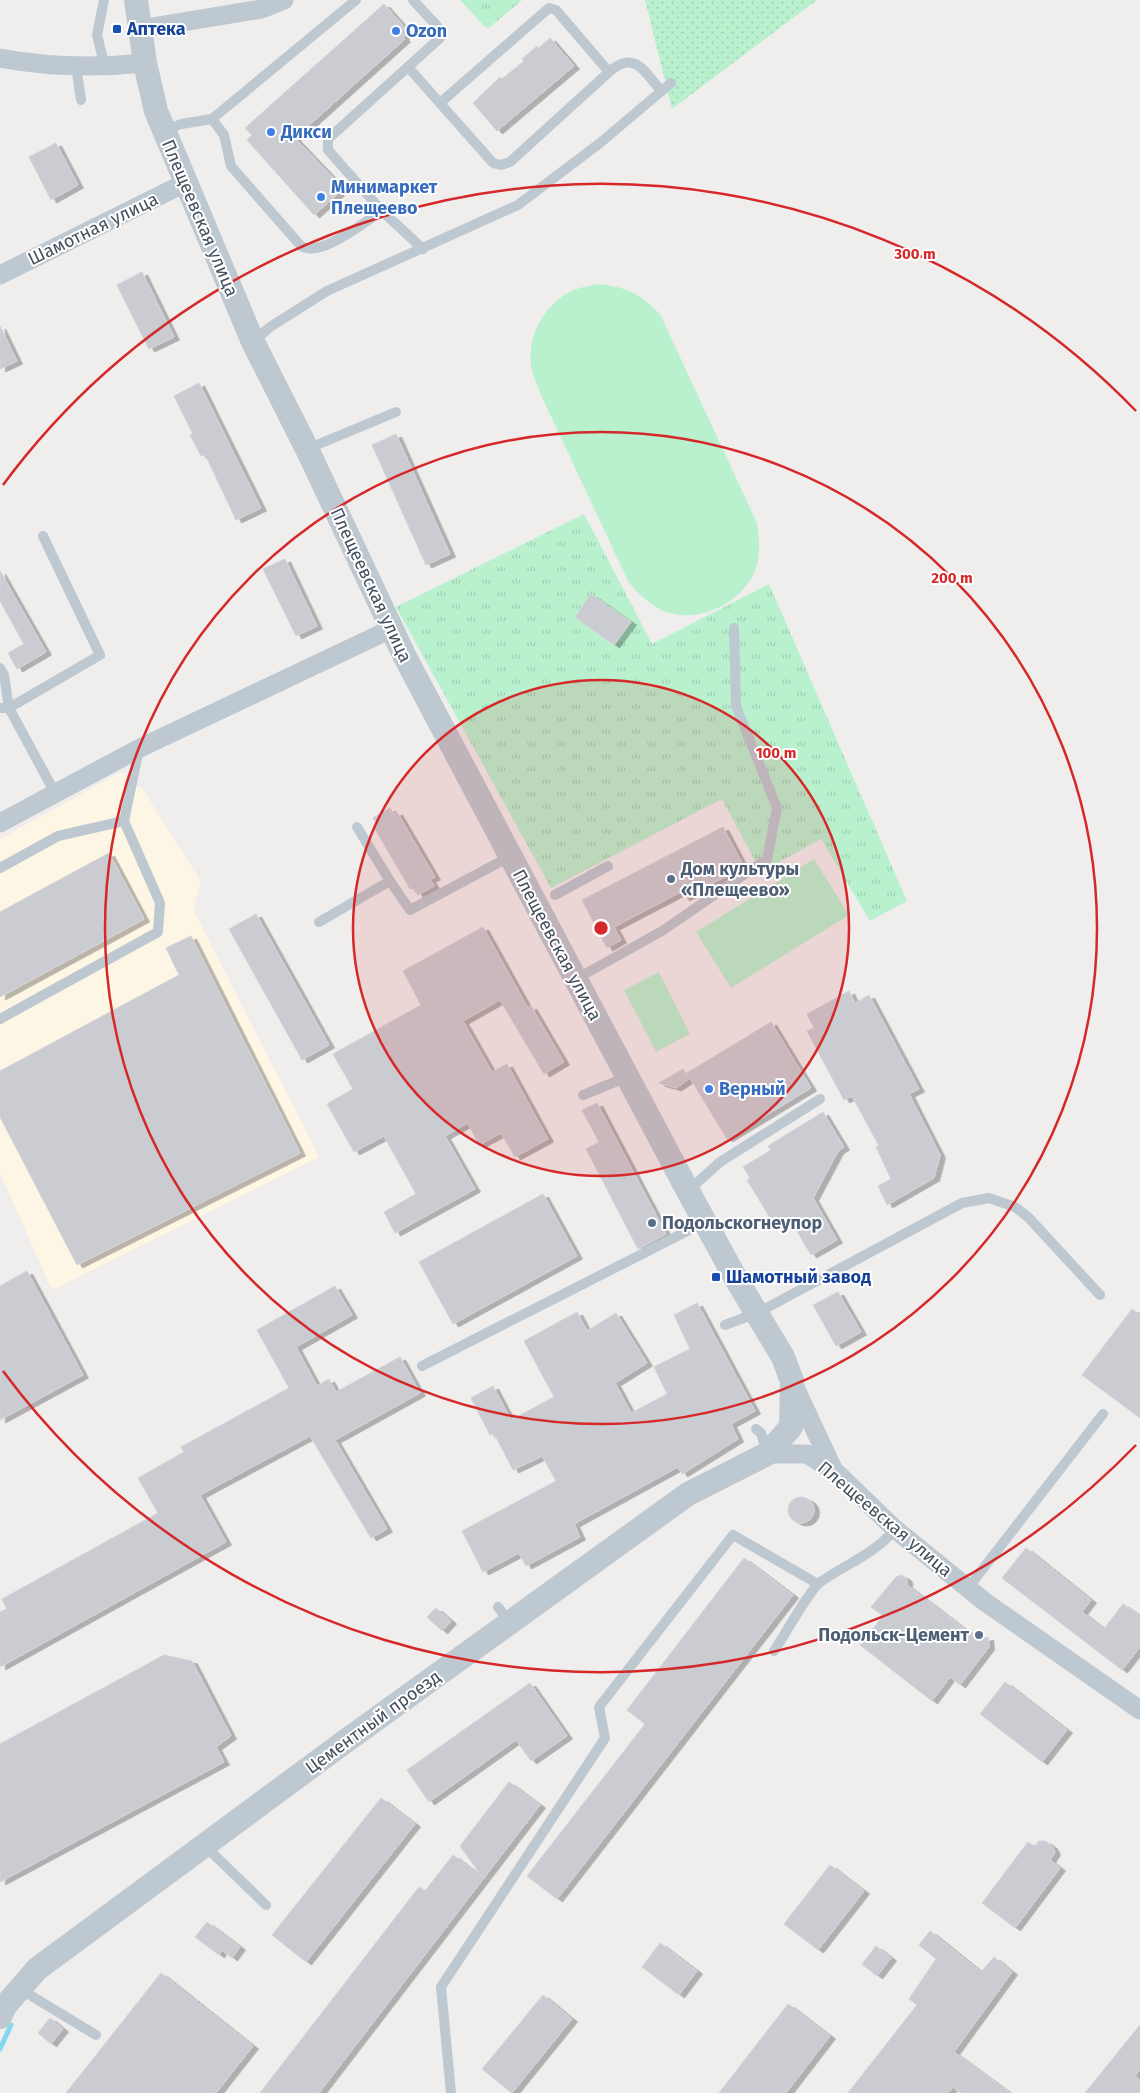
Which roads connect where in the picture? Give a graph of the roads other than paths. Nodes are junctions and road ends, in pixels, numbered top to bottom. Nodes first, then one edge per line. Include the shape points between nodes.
1 (104, 0) edge
2 (136, 0) edge
3 (284, 0) edge
4 (356, 0) edge
5 (414, 0) edge
6 (140, 29) junction
7 (0, 58) edge
8 (145, 63) junction
9 (76, 66) junction
10 (105, 67) junction
11 (408, 67) junction
12 (609, 72) junction
13 (671, 83) dead end
14 (662, 91) junction
15 (81, 100) dead end
16 (440, 103) junction
17 (212, 119) junction
18 (163, 131) junction
19 (185, 183) junction
20 (382, 211) junction
21 (422, 249) junction
22 (0, 275) edge
23 (253, 342) junction
24 (396, 412) dead end
25 (308, 451) junction
26 (43, 536) dead end
27 (734, 628) dead end
28 (391, 629) junction
29 (0, 668) edge
30 (5, 708) edge
31 (140, 748) junction
32 (55, 793) junction
33 (124, 821) junction
34 (0, 823) edge
35 (357, 826) dead end
36 (511, 856) junction
37 (608, 866) dead end
38 (0, 868) edge
39 (390, 881) junction
40 (555, 895) dead end
41 (318, 922) dead end
42 (576, 980) junction
43 (0, 1019) edge
44 (627, 1077) junction
45 (583, 1095) dead end
46 (820, 1099) dead end
47 (688, 1191) junction
48 (705, 1222) junction
49 (1100, 1295) dead end
50 (758, 1313) junction
51 (725, 1325) dead end
52 (422, 1366) dead end
53 (792, 1382) junction
54 (1103, 1414) dead end
55 (756, 1429) dead end
56 (767, 1454) junction
57 (834, 1471) junction
58 (895, 1529) junction
59 (818, 1584) junction
60 (968, 1588) junction
61 (774, 1652) dead end
62 (1140, 1710) edge
63 (205, 1846) junction
64 (266, 1905) dead end
65 (6, 2003) edge
66 (96, 2035) dead end
67 (451, 2093) edge

1 - 10 lane via 97,35
2 - 6 street, Плещеевская улица
3 - 6 street via 262,9
4 - 17 lane
5 - 11 lane via 437,26 440,38
6 - 8 street, Плещеевская улица
7 - 9 street via 31,64
8 - 10 street
8 - 18 street, Плещеевская улица
9 - 10 street
9 - 15 lane
11 - 16 lane
11 - 20 lane via 328,139 326,145
12 - 14 lane via 628,61 638,65
12 - 16 lane via 510,162 501,165 493,163
12 - 16 lane via 556,10 549,8
13 - 14 lane
14 - 21 lane via 518,205
17 - 18 lane via 181,124
17 - 20 lane via 224,135 231,166 304,248 325,246
18 - 19 street, Плещеевская улица
19 - 22 street, Шамотная улица
19 - 23 street, Плещеевская улица
20 - 21 lane
21 - 23 lane via 328,290 270,327
23 - 25 street, Плещеевская улица
24 - 25 lane
25 - 28 street, Плещеевская улица
26 - 30 lane via 100,655
27 - 42 lane via 736,706 777,808 767,859 662,931
28 - 31 street
28 - 36 street, Плещеевская улица
29 - 30 lane via 4,675
30 - 32 lane
31 - 32 street
31 - 33 lane
32 - 34 street
33 - 38 lane via 58,836
33 - 43 lane via 160,903 158,932
35 - 39 lane
36 - 39 lane via 410,910
36 - 42 street, Плещеевская улица
37 - 40 lane
39 - 41 lane
42 - 44 street, Плещеевская улица
44 - 45 lane
44 - 47 street, Плещеевская улица
46 - 47 lane via 720,1162
47 - 48 street, Плещеевская улица
48 - 50 street, Плещеевская улица
48 - 52 lane
49 - 50 lane via 1028,1217 1015,1207 989,1198 962,1203
50 - 51 lane
50 - 53 street, Плещеевская улица via 783,1357
53 - 56 street, Плещеевская улица via 791,1427
53 - 57 street
54 - 60 lane
55 - 56 lane via 761,1433
56 - 57 street, Плещеевская улица via 807,1454
56 - 63 street, Цементный проезд via 688,1494 504,1614
57 - 58 street, Плещеевская улица
58 - 59 lane via 865,1558
58 - 60 street, Плещеевская улица
59 - 61 lane
59 - 67 lane via 733,1535 600,1707 605,1738 441,1987
60 - 62 street, Плещеевская улица
63 - 64 lane
63 - 65 street, Цементный проезд via 37,1969
65 - 66 lane

